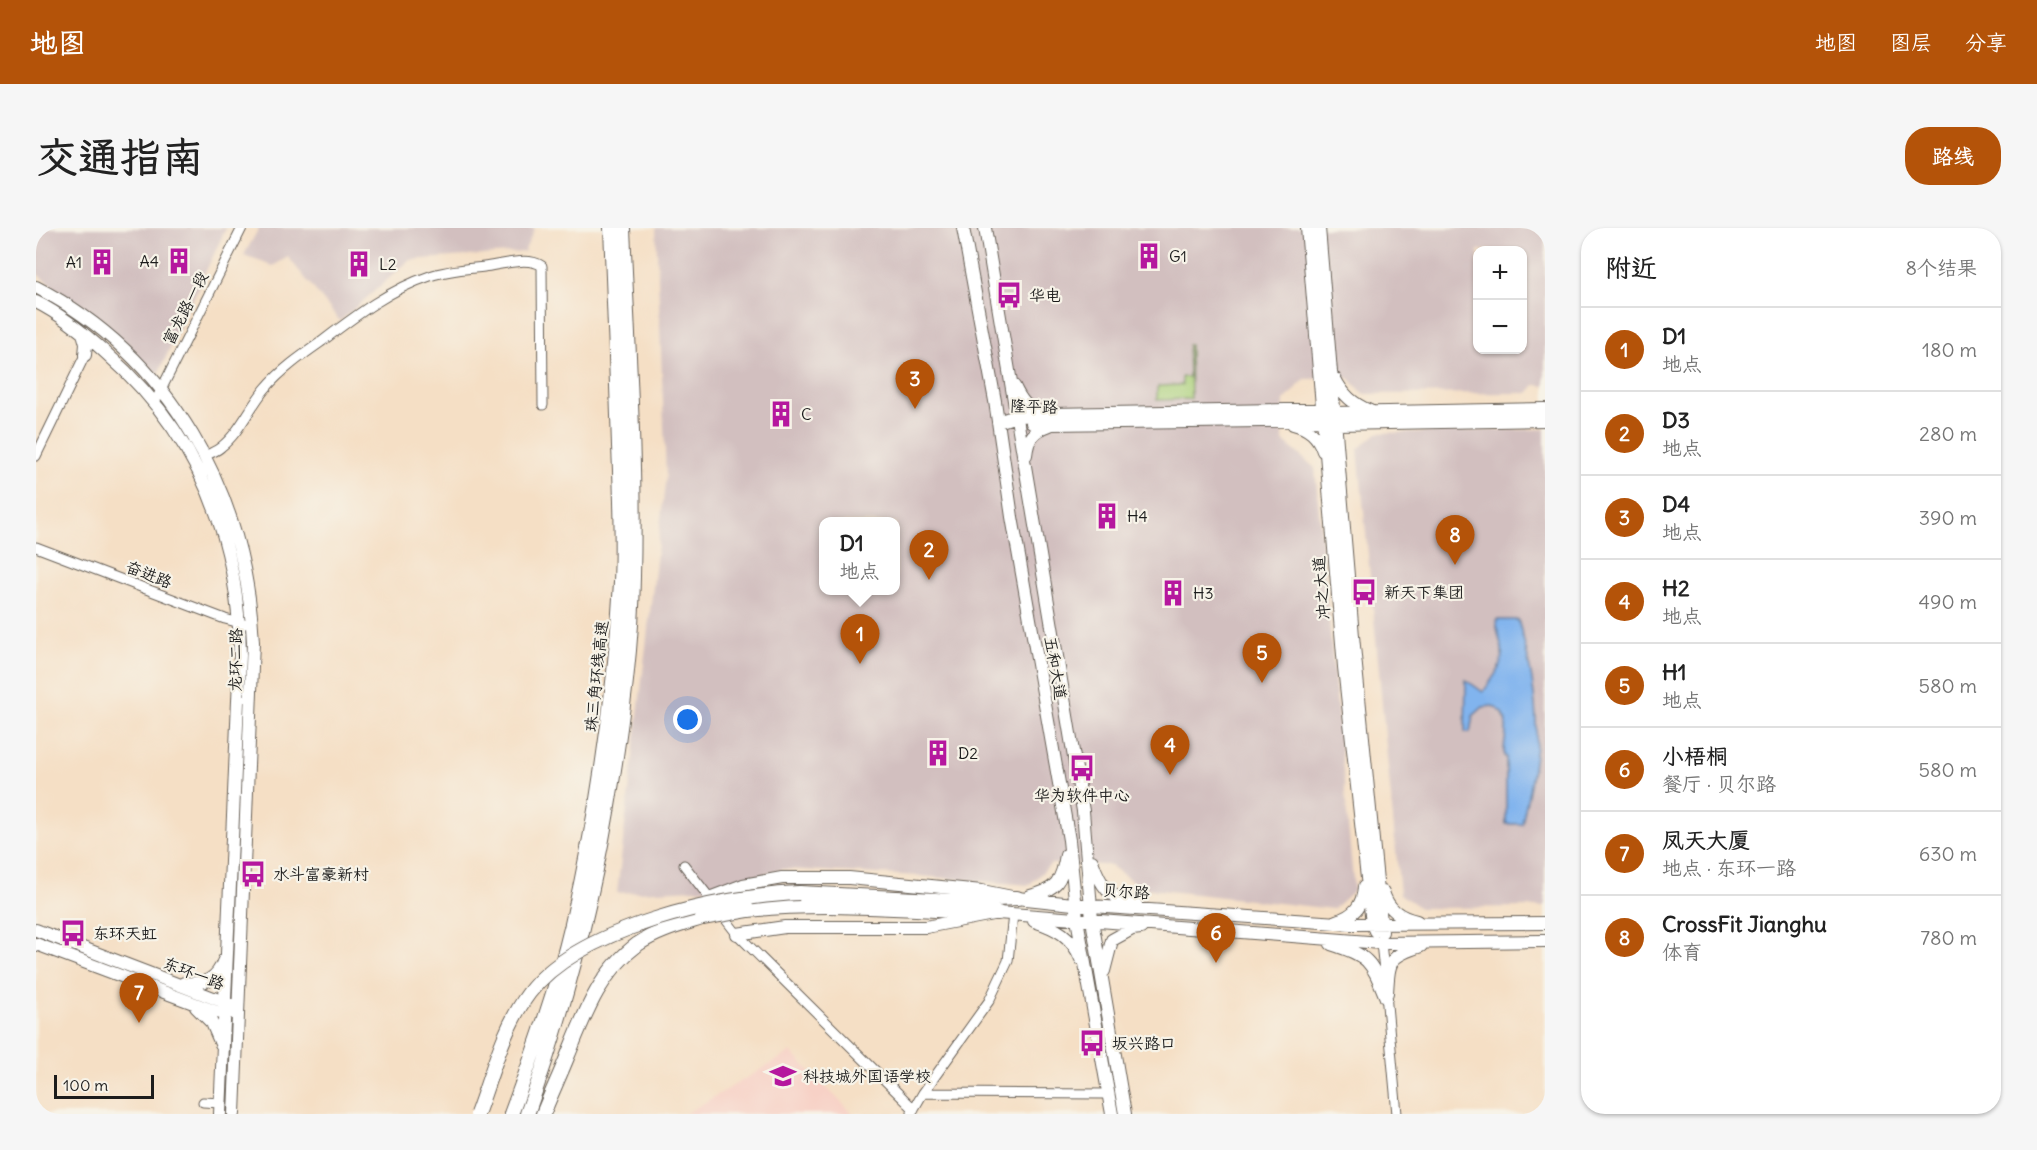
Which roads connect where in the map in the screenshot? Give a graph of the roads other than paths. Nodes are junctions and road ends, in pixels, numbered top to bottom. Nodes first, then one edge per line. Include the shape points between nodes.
1 (242, 228) edge
2 (610, 228) edge
3 (623, 228) edge
4 (963, 228) edge
5 (985, 228) edge
6 (1307, 228) edge
7 (1319, 228) edge
8 (36, 287) edge
9 (36, 302) edge
10 (83, 333) junction
11 (102, 349) junction
12 (85, 356) junction
13 (1008, 370) junction
14 (1326, 373) junction
15 (162, 390) junction
16 (155, 402) junction
17 (543, 405) dead end
18 (1545, 409) edge
19 (1286, 410) junction
20 (1322, 415) junction
21 (1376, 418) junction
22 (1016, 419) junction
23 (1051, 419) junction
24 (1336, 419) junction
25 (1545, 420) edge
26 (1277, 421) junction
27 (998, 422) junction
28 (36, 456) edge
29 (205, 456) junction
30 (1333, 466) junction
31 (1025, 469) junction
32 (36, 547) edge
33 (239, 624) junction
34 (252, 624) junction
35 (1069, 840) junction
36 (1086, 846) junction
37 (684, 865) dead end
38 (1371, 869) junction
39 (709, 898) junction
40 (1017, 898) junction
41 (1076, 903) junction
42 (1092, 906) junction
43 (1164, 910) junction
44 (998, 913) junction
45 (1012, 914) junction
46 (1077, 919) junction
47 (1092, 920) junction
48 (1541, 921) edge
49 (1331, 922) junction
50 (1377, 924) junction
51 (1436, 924) junction
52 (1159, 926) junction
53 (36, 930) edge
54 (737, 934) junction
55 (1310, 938) junction
56 (1545, 941) edge
57 (1434, 942) junction
58 (1381, 943) junction
59 (36, 944) edge
60 (228, 945) junction
61 (1088, 975) junction
62 (171, 981) junction
63 (1102, 981) junction
64 (1386, 998) junction
65 (185, 999) junction
66 (225, 1008) junction
67 (239, 1009) junction
68 (223, 1056) junction
69 (923, 1093) junction
70 (1108, 1094) junction
71 (203, 1102) dead end
72 (221, 1108) edge
73 (912, 1112) edge
74 (234, 1114) edge
75 (477, 1114) edge
76 (511, 1114) edge
77 (527, 1114) edge
78 (543, 1114) edge
79 (1112, 1114) edge
80 (1125, 1114) edge
81 (1397, 1114) edge

1 - 15 street, 富龙路一段
2 - 76 highway, 珠三角环线高速 via 621,580 606,748 572,924
3 - 77 highway, 珠三角环线高速 via 634,484 629,658 595,876 571,979
4 - 27 main road, 五和大道
5 - 13 main road, 五和大道
6 - 14 main road, 冲之大道
7 - 14 main road, 冲之大道
8 - 15 main road, 龙环二路 via 99,329
9 - 10 main road, 龙环二路
10 - 11 main road, 龙环二路
10 - 12 main road
11 - 12 main road
11 - 16 main road, 龙环二路
12 - 28 street
13 - 22 main road, 五和大道
13 - 23 main road via 1024,404
14 - 19 main road via 1311,401
14 - 20 main road, 冲之大道
14 - 21 main road via 1346,396
14 - 24 main road, 冲之大道
15 - 16 street, 富龙路一段
15 - 29 main road, 龙环二路
16 - 33 main road, 龙环二路 via 196,466 217,515 233,570
17 - 29 street via 542,266 519,263 468,269 415,282 345,324 294,361 265,389 233,435
18 - 21 main road, 隆平路
19 - 20 main road, 隆平路
19 - 23 main road, 隆平路
20 - 24 main road, 隆平路
20 - 26 main road, 隆平路
20 - 30 main road, 冲之大道
21 - 24 main road, 隆平路
21 - 25 main road, 隆平路
21 - 30 main road via 1350,432
22 - 23 main road, 隆平路
22 - 27 main road, 隆平路
22 - 31 main road, 五和大道
23 - 26 main road, 隆平路
23 - 31 main road via 1031,436
24 - 30 main road, 冲之大道
26 - 30 main road via 1310,431
27 - 35 main road, 五和大道
29 - 34 main road, 龙环二路 via 237,536
30 - 38 main road, 冲之大道 via 1354,646
31 - 36 main road, 五和大道
32 - 33 street, 奋进路
33 - 34 street, 奋进路
33 - 60 main road, 龙环二路
34 - 67 main road, 龙环二路
35 - 40 main road via 1064,872 1053,887
35 - 41 main road, 五和大道
36 - 42 main road, 五和大道
36 - 43 main road via 1108,892 1129,902
37 - 39 street
38 - 49 main road via 1357,910
38 - 50 main road, 冲之大道
38 - 51 main road via 1390,908 1409,919
39 - 40 main road, 贝尔路 via 743,885 782,878 849,878
39 - 54 street
40 - 41 main road, 贝尔路
40 - 75 highway, bridge via 954,902 769,894 699,906 605,939 565,960 537,984 518,1011
41 - 42 main road, 贝尔路
41 - 46 main road, 五和大道
42 - 43 main road, 贝尔路
42 - 47 main road, 五和大道
43 - 49 main road, 贝尔路
44 - 45 main road, 贝尔路
44 - 54 main road, 贝尔路 via 926,927 785,927
44 - 78 highway, bridge via 772,907 702,918 658,933 619,960 604,977 592,996
45 - 46 main road, 贝尔路
45 - 61 main road via 1061,931 1077,950
45 - 69 street via 1008,961 990,1001
46 - 47 main road, 贝尔路
46 - 61 main road, 五和大道
47 - 52 main road, 贝尔路
47 - 63 main road, 五和大道
48 - 51 main road, 贝尔路
49 - 50 main road, 贝尔路
50 - 51 main road, 贝尔路
50 - 58 main road, 冲之大道
52 - 55 main road, 贝尔路
52 - 63 main road via 1132,929 1112,940
53 - 62 main road, 东环一路
54 - 73 street
55 - 58 main road, 贝尔路
55 - 64 main road via 1360,954 1369,961
56 - 57 main road, 贝尔路
57 - 58 main road, 贝尔路
57 - 64 main road via 1396,956 1388,972
58 - 64 street, 冲之大道
59 - 65 main road, 东环一路
60 - 62 main road via 221,967 211,981
60 - 66 main road, 龙环二路
61 - 70 main road, 五和大道
62 - 66 main road, 东环一路
63 - 80 main road, 五和大道
64 - 81 street, 冲之大道
65 - 66 main road, 东环一路
65 - 68 main road via 212,1023
66 - 67 main road, 东环一路
66 - 68 main road, 龙环二路
67 - 74 main road, 龙环二路
68 - 72 main road, 龙环二路
69 - 70 street
69 - 73 street
70 - 79 main road, 五和大道
71 - 72 street

